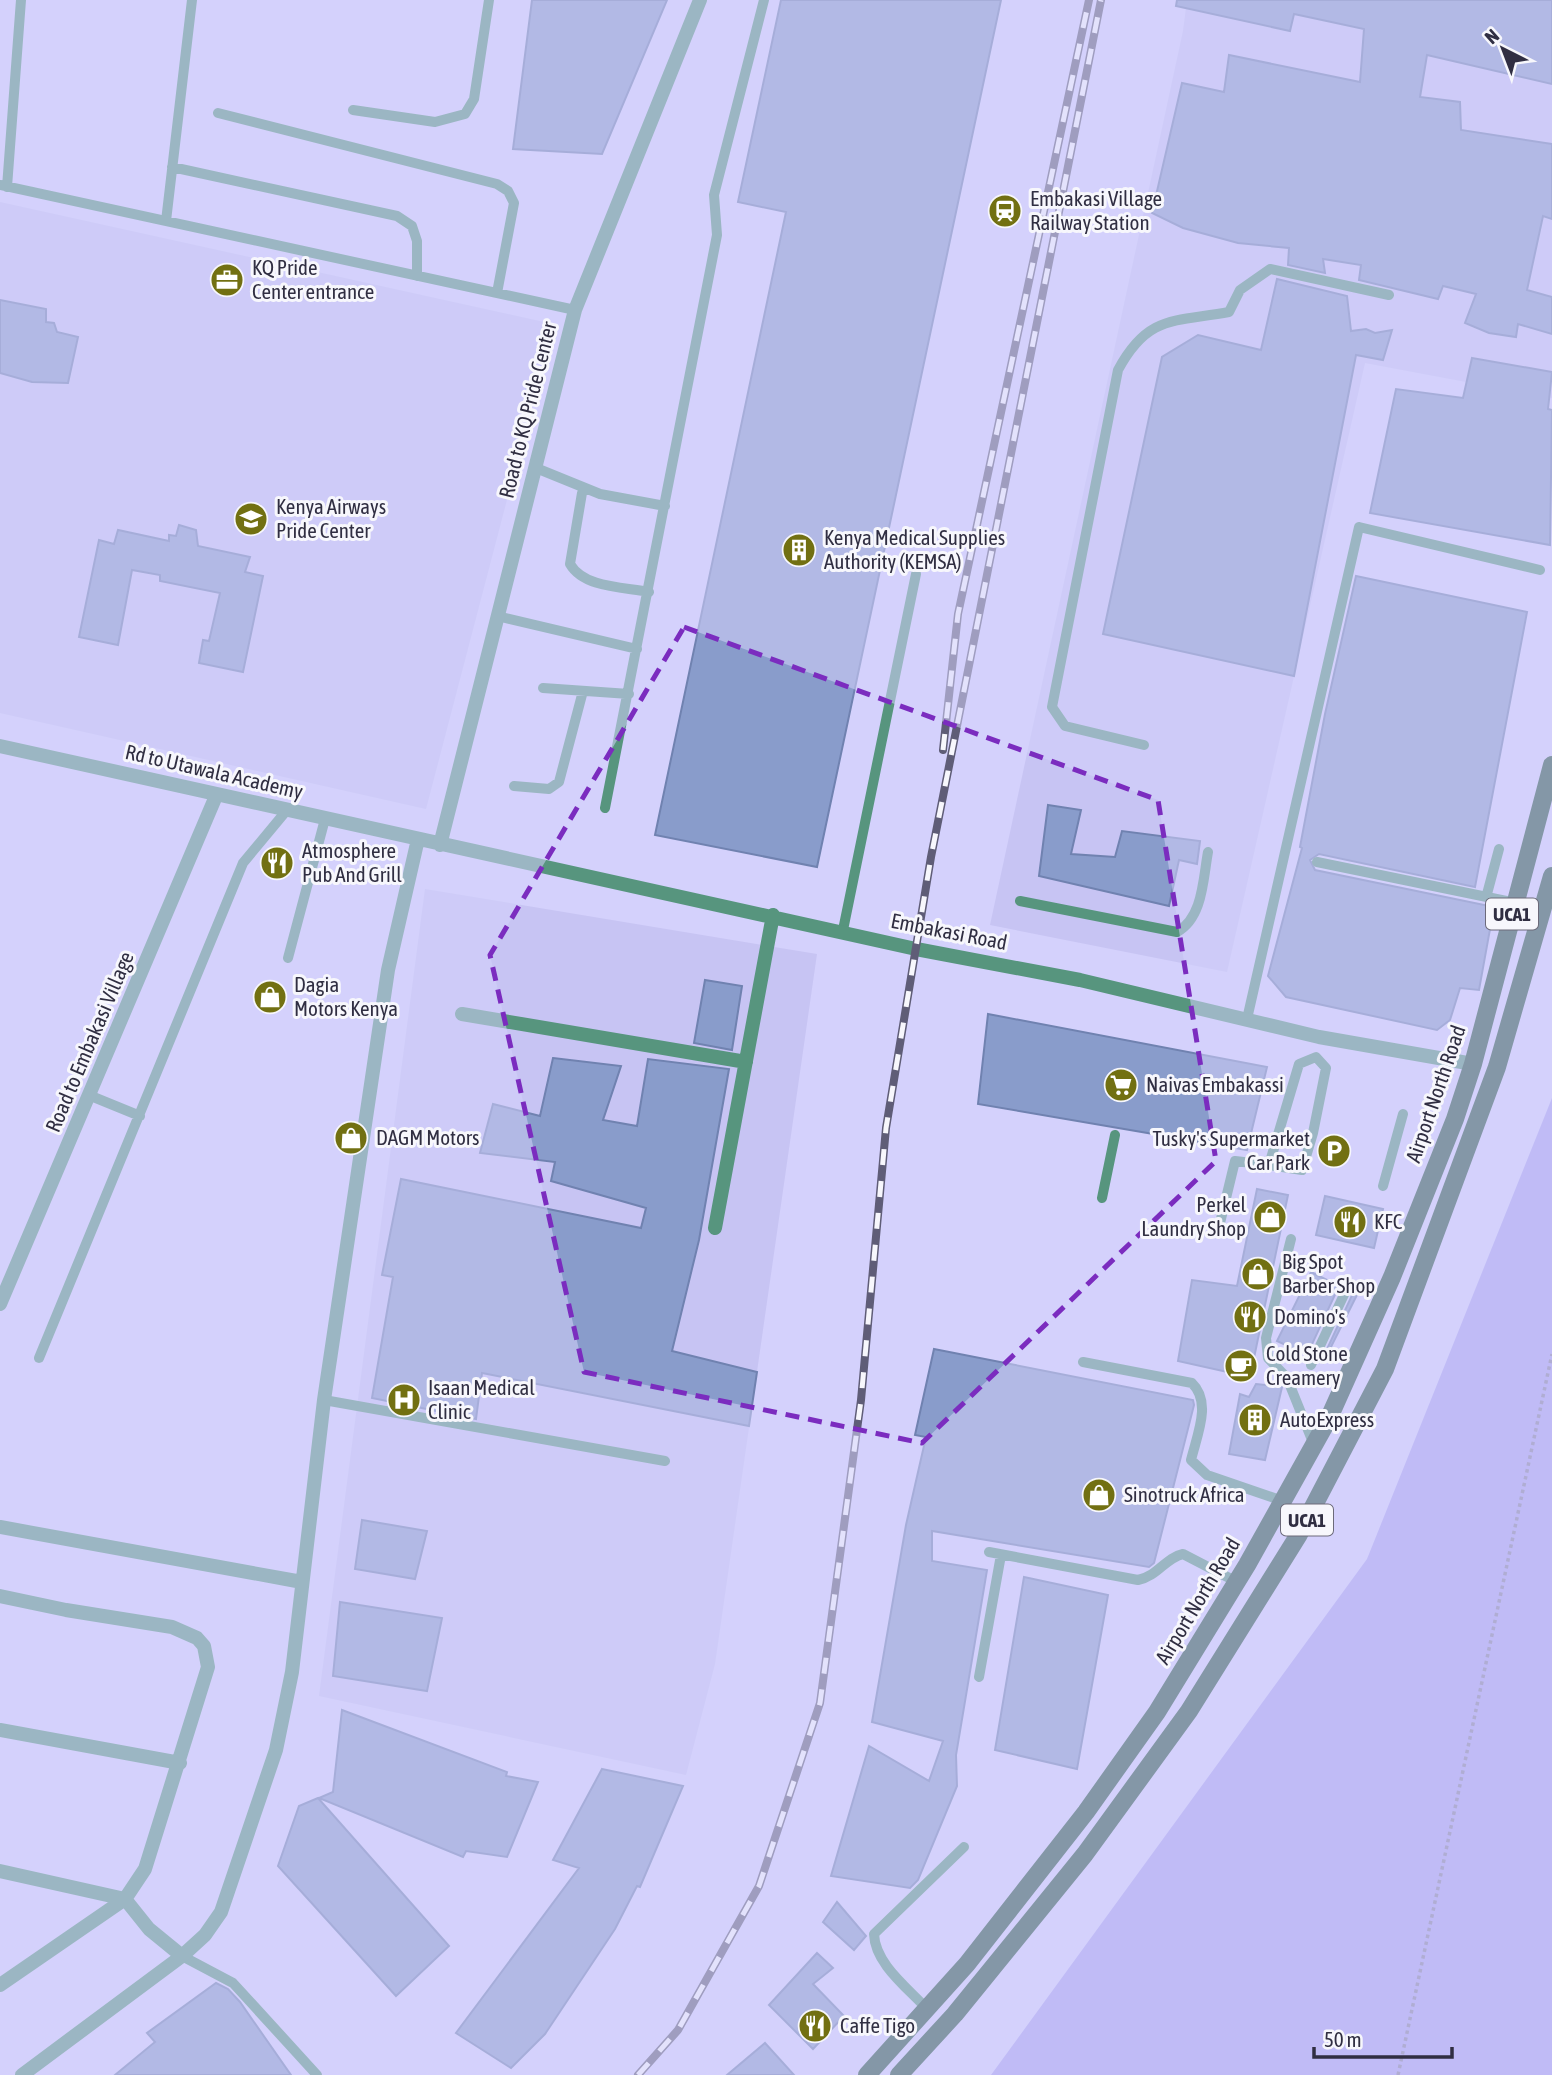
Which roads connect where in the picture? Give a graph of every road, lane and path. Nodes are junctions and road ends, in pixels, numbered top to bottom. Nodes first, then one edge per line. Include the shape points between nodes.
1 (21, 0) edge
2 (192, 0) edge
3 (489, 0) edge
4 (700, 0) edge
5 (764, 0) edge
6 (353, 110) dead end
7 (218, 113) dead end
8 (172, 167) junction
9 (4, 186) edge
10 (166, 221) junction
11 (417, 276) junction
12 (497, 293) junction
13 (1390, 295) dead end
14 (575, 310) junction
15 (536, 468) junction
16 (582, 493) dead end
17 (665, 506) junction
18 (1540, 570) dead end
19 (916, 574) dead end
20 (649, 592) junction
21 (497, 616) junction
22 (637, 649) junction
23 (543, 688) dead end
24 (583, 691) junction
25 (629, 694) junction
26 (1144, 745) dead end
27 (0, 746) edge
28 (1552, 765) edge
29 (514, 786) dead end
30 (215, 796) junction
31 (605, 807) dead end
32 (287, 810) junction
33 (325, 819) junction
34 (418, 839) junction
35 (440, 845) junction
36 (1499, 849) dead end
37 (1208, 852) dead end
38 (1317, 862) dead end
39 (1552, 876) edge
40 (1486, 894) junction
41 (1020, 901) dead end
42 (1516, 902) junction
43 (773, 915) junction
44 (843, 930) junction
45 (288, 958) dead end
46 (462, 1014) dead end
47 (1247, 1019) junction
48 (1320, 1037) junction
49 (1315, 1057) junction
50 (746, 1062) junction
51 (1473, 1064) junction
52 (91, 1096) junction
53 (1404, 1114) dead end
54 (140, 1116) junction
55 (1115, 1135) dead end
56 (1269, 1165) junction
57 (1383, 1186) dead end
58 (1102, 1198) dead end
59 (1219, 1227) dead end
60 (715, 1228) dead end
61 (1291, 1239) dead end
62 (1349, 1284) dead end
63 (0, 1304) edge
64 (1552, 1354) edge
65 (39, 1358) dead end
66 (1083, 1362) dead end
67 (1311, 1365) dead end
68 (324, 1401) junction
69 (1314, 1445) junction
70 (666, 1461) dead end
71 (1283, 1501) junction
72 (0, 1527) edge
73 (989, 1552) dead end
74 (1002, 1555) junction
75 (302, 1582) junction
76 (1237, 1582) junction
77 (0, 1596) edge
78 (979, 1677) dead end
79 (0, 1730) edge
80 (180, 1763) junction
81 (964, 1847) dead end
82 (0, 1871) edge
83 (125, 1899) junction
84 (182, 1956) junction
85 (0, 1985) edge
86 (927, 2009) junction
87 (22, 2075) edge
88 (317, 2075) edge
89 (867, 2075) edge
90 (899, 2075) edge
91 (1398, 2075) edge

1 - 9 lane
2 - 8 lane
3 - 6 lane via 474,99 465,114 435,122
4 - 14 street, Road to KQ Pride Center
5 - 17 lane via 714,195 717,235
7 - 12 lane via 497,184 508,191 514,204
8 - 10 lane
8 - 11 lane via 397,216 412,226 417,241
9 - 10 lane
10 - 11 lane
11 - 12 lane
12 - 14 lane
13 - 26 lane via 1270,269 1240,290 1229,312 1170,320 1128,351 1118,370 1052,707 1065,726
14 - 15 street, Road to KQ Pride Center
15 - 17 lane via 600,494
15 - 21 street, Road to KQ Pride Center
16 - 20 lane via 570,564 576,575
17 - 20 lane
18 - 47 lane via 1359,527
19 - 44 lane
20 - 22 lane
21 - 22 lane
21 - 35 street, Road to KQ Pride Center
22 - 25 lane
23 - 24 lane
24 - 25 lane
24 - 29 lane via 559,782 549,789
25 - 31 lane
27 - 30 street, Rd to Utawala Academy
28 - 42 main road, Airport North Road / UCA1
30 - 32 street, Rd to Utawala Academy
30 - 52 street, Road to Embakasi Village
32 - 33 street, Rd to Utawala Academy
32 - 54 lane via 243,863
33 - 34 street, Rd to Utawala Academy
33 - 45 lane
34 - 35 street, Embakasi Road
34 - 68 street via 388,970
35 - 43 street, Embakasi Road
36 - 40 lane
37 - 41 lane via 1195,913 1189,925 1177,932
38 - 40 lane
39 - 90 main road, UCA1 via 1497,1067 1400,1331 1298,1536 1189,1711 1085,1854 955,2014
40 - 42 lane
42 - 51 main road, Airport North Road / UCA1
43 - 44 street, Embakasi Road
43 - 50 street
44 - 47 street, Embakasi Road
46 - 50 street
47 - 48 street, Embakasi Road
48 - 49 lane
48 - 51 street, Embakasi Road
49 - 56 lane via 1299,1064
49 - 56 lane via 1326,1069 1302,1170
50 - 60 street
51 - 69 main road, Airport North Road / UCA1 via 1392,1277
52 - 54 lane
52 - 63 street, Road to Embakasi Village
53 - 57 lane
54 - 65 lane
55 - 58 lane
56 - 59 lane via 1235,1161
61 - 69 lane via 1266,1338 1268,1357 1287,1378
62 - 67 lane
64 - 91 path
66 - 71 lane via 1192,1383 1203,1405 1191,1460 1208,1475
68 - 70 lane
68 - 75 street
69 - 71 main road, Airport North Road / UCA1
71 - 76 main road, Airport North Road / UCA1
72 - 75 street
73 - 74 lane
74 - 76 lane via 1138,1580 1151,1577 1183,1553
74 - 78 lane
75 - 84 street via 292,1672 260,1803 221,1912
76 - 86 main road, Airport North Road / UCA1 via 1157,1712 1086,1812
77 - 80 street via 66,1611 151,1622 197,1638 208,1656 208,1667
79 - 80 street
80 - 83 street via 145,1869
81 - 86 lane via 874,1934 881,1959
82 - 83 street
83 - 84 street via 149,1929
83 - 85 street
84 - 87 street
84 - 88 lane via 233,1983
86 - 89 main road, Airport North Road / UCA1

